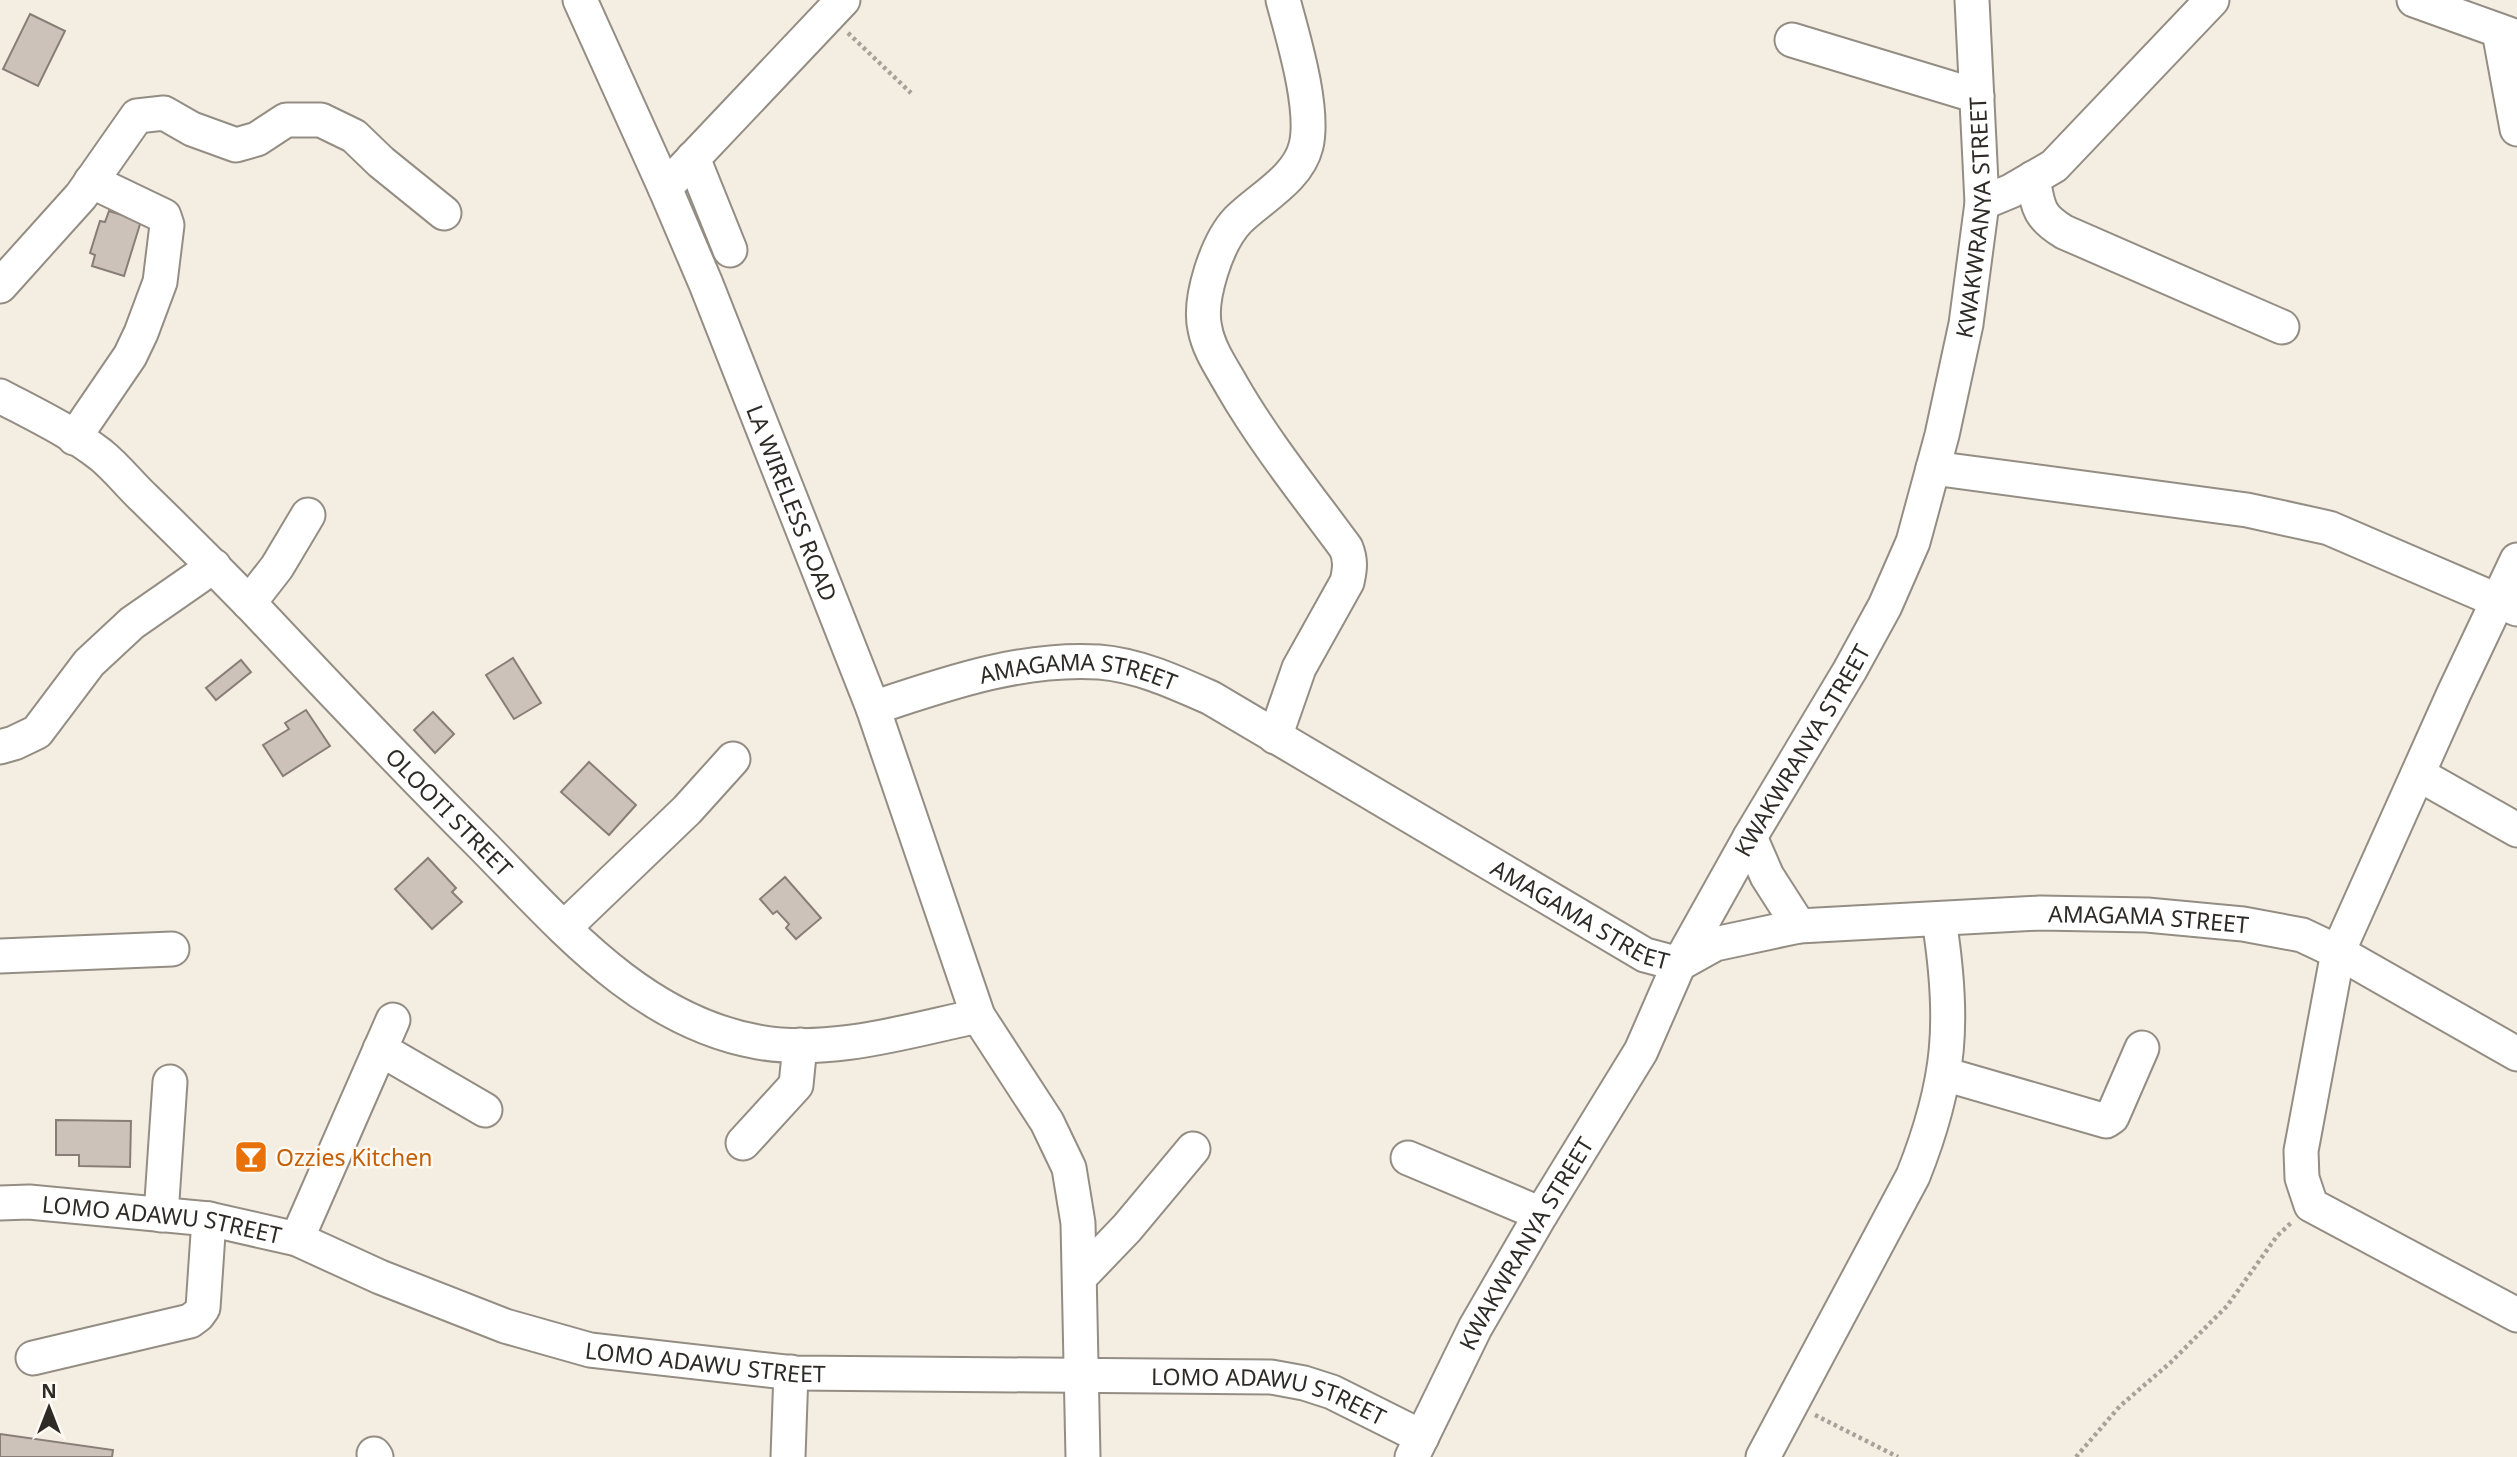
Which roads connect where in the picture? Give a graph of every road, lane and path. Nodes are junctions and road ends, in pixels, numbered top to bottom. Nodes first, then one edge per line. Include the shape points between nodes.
1 (580, 0) edge
2 (1972, 0) edge
3 (2414, 0) edge
4 (2203, 3) edge
5 (1292, 5) edge
6 (836, 8) edge
7 (2508, 34) edge
8 (1792, 40) dead end
9 (911, 93) dead end
10 (1977, 96) junction
11 (2517, 129) edge
12 (693, 158) junction
13 (2033, 178) junction
14 (91, 181) junction
15 (665, 188) junction
16 (1982, 203) junction
17 (444, 213) dead end
18 (730, 250) dead end
19 (0, 286) edge
20 (2282, 327) dead end
21 (0, 396) edge
22 (74, 438) junction
23 (1933, 468) junction
24 (308, 514) dead end
25 (2517, 560) edge
26 (214, 566) junction
27 (249, 603) junction
28 (2507, 604) edge
29 (873, 708) junction
30 (1275, 737) junction
31 (0, 747) edge
32 (733, 759) dead end
33 (2418, 774) junction
34 (2517, 830) edge
35 (1750, 837) junction
36 (1939, 920) junction
37 (1799, 926) junction
38 (564, 928) junction
39 (172, 949) dead end
40 (2337, 953) junction
41 (0, 956) edge
42 (1679, 964) junction
43 (978, 1016) junction
44 (800, 1045) junction
45 (2142, 1048) dead end
46 (2517, 1054) edge
47 (1944, 1074) junction
48 (170, 1083) dead end
49 (485, 1110) dead end
50 (743, 1143) dead end
51 (1193, 1149) dead end
52 (1408, 1157) dead end
53 (0, 1203) edge
54 (2311, 1205) junction
55 (1541, 1214) junction
56 (161, 1215) junction
57 (209, 1219) junction
58 (297, 1239) junction
59 (1080, 1277) junction
60 (2517, 1315) edge
61 (33, 1358) dead end
62 (791, 1372) junction
63 (1083, 1376) junction
64 (1792, 1404) junction
65 (1417, 1447) edge
66 (788, 1457) edge
67 (1083, 1457) edge
68 (1763, 1457) edge
69 (1898, 1457) edge
70 (2076, 1457) edge

1 - 15 street, LA WIRELESS ROAD
2 - 10 street, KWAKWRANYA STREET
3 - 7 street
4 - 13 street via 2080,141 2054,166
5 - 30 street via 1308,129 1306,148 1289,176 1228,233 1202,308 1213,354 1247,412 1349,556 1347,582 1299,668
6 - 9 path
6 - 12 street
7 - 11 street
8 - 10 street
10 - 16 street, KWAKWRANYA STREET
12 - 15 street
12 - 18 street
13 - 16 street
13 - 20 street via 2038,209 2055,227
14 - 17 street via 137,116 164,113 236,145 257,139 286,120 321,120 354,136
14 - 19 street
14 - 22 street via 164,216 167,225 160,282 141,333
15 - 29 street, LA WIRELESS ROAD
16 - 23 street, KWAKWRANYA STREET via 1966,324
21 - 22 street, OLOOTI STREET
22 - 26 street, OLOOTI STREET via 102,456
23 - 28 street via 2247,510 2329,528
23 - 35 street, KWAKWRANYA STREET via 1913,542 1885,606
24 - 27 street
25 - 28 street
26 - 27 street, OLOOTI STREET
26 - 31 street via 132,623 89,663 37,732
27 - 38 street, OLOOTI STREET
28 - 33 street via 2492,615
29 - 30 street, AMAGAMA STREET via 1005,670 1100,662 1162,676 1211,698
29 - 43 street, LA WIRELESS ROAD
30 - 42 street, AMAGAMA STREET via 1645,955
32 - 38 street via 687,810
33 - 34 street
33 - 40 street
35 - 37 street via 1767,876
35 - 42 street, KWAKWRANYA STREET
36 - 37 street, AMAGAMA STREET
36 - 40 street, AMAGAMA STREET via 2040,913 2147,915 2302,935
36 - 47 street via 1949,1011
37 - 42 street, AMAGAMA STREET via 1715,944
38 - 44 street, OLOOTI STREET via 621,980 677,1014 759,1042
39 - 41 street
40 - 46 street, AMAGAMA STREET
40 - 54 street via 2301,1151 2302,1178
42 - 55 street, KWAKWRANYA STREET via 1640,1051
43 - 44 street, OLOOTI STREET via 860,1041
43 - 59 street, LA WIRELESS ROAD via 1047,1122 1069,1168
44 - 50 street via 796,1085
45 - 47 street via 2112,1117 2106,1121
47 - 64 street via 1913,1177
48 - 56 street
49 - 58 street via 387,1034
51 - 59 street
52 - 55 street
53 - 56 street, LOMO ADAWU STREET
54 - 60 street
54 - 70 path via 2277,1236 2227,1306 2120,1406
55 - 65 street, KWAKWRANYA STREET via 1455,1365
56 - 57 street, LOMO ADAWU STREET
57 - 58 street, LOMO ADAWU STREET
57 - 61 street via 198,1315 190,1321
58 - 62 street, LOMO ADAWU STREET via 380,1278 505,1326 590,1350
59 - 63 street, LA WIRELESS ROAD
62 - 63 street, LOMO ADAWU STREET
62 - 66 street
63 - 65 street, LOMO ADAWU STREET via 1258,1376 1293,1381 1332,1392
63 - 67 street, LA WIRELESS ROAD
64 - 68 street
64 - 69 path

